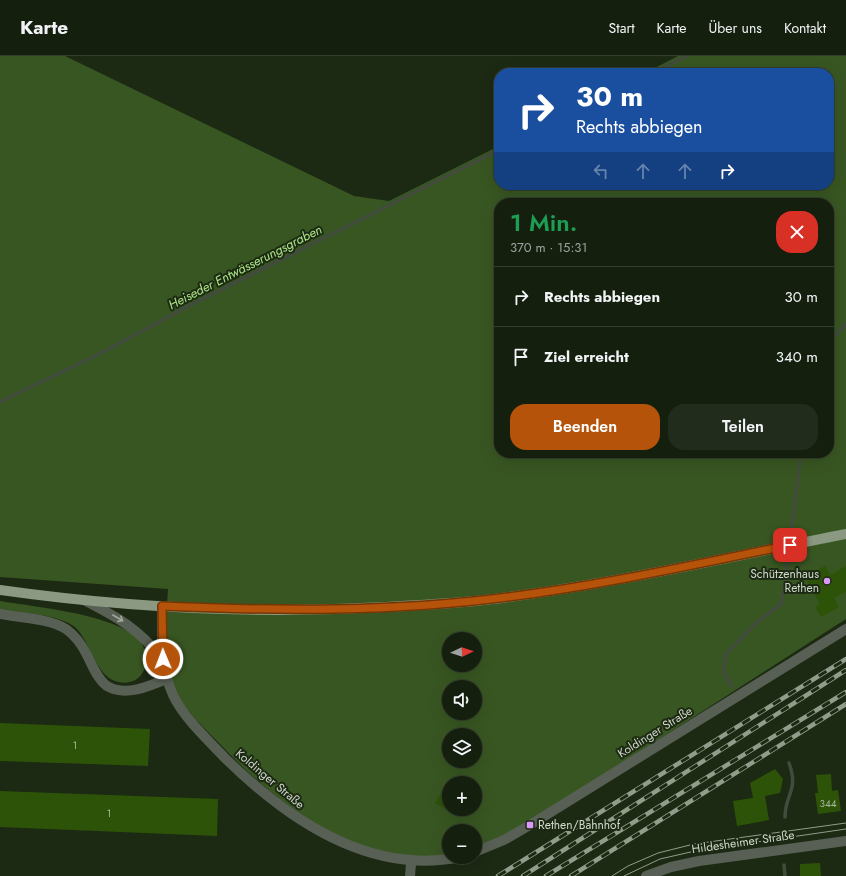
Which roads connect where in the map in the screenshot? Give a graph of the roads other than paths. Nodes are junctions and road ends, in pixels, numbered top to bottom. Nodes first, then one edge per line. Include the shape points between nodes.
1 (846, 534) edge
2 (0, 590) edge
3 (83, 600) junction
4 (162, 606) junction
5 (0, 614) edge
6 (846, 629) edge
7 (163, 659) junction
8 (166, 679) junction
9 (846, 841) edge
10 (482, 849) edge
11 (442, 861) edge
12 (411, 864) junction
13 (410, 876) edge
14 (646, 876) edge

1 - 4 main road via 508,597 337,610
2 - 3 main road
3 - 4 main road
3 -> 7 street via 122,620 146,639
4 - 7 street, Koldinger Straße
5 - 8 street via 47,622 66,630 79,641 96,673 107,686 120,690 143,688
6 - 10 street, Koldinger Straße via 530,825
7 - 8 street, Koldinger Straße
8 - 12 street, Koldinger Straße via 174,697 212,744 244,777 294,818 348,850 389,862
9 - 14 street, Hildesheimer Straße via 699,860
11 - 12 street, Koldinger Straße
12 - 13 street

